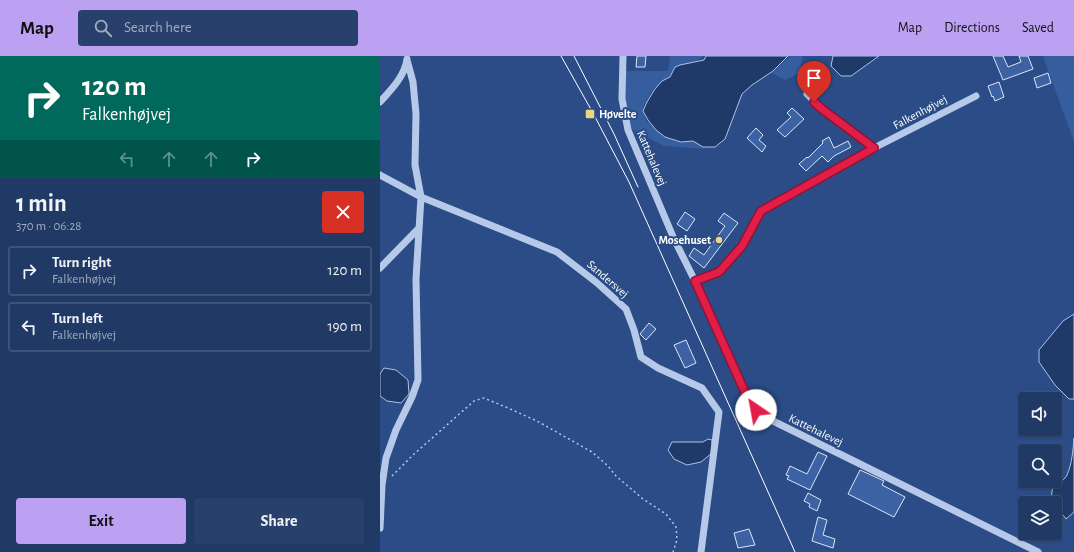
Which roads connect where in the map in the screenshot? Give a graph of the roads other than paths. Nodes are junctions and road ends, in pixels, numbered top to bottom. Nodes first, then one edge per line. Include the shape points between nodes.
1 (623, 56) edge
2 (406, 58) edge
3 (807, 94) dead end
4 (976, 96) dead end
5 (380, 102) edge
6 (874, 148) junction
7 (380, 175) edge
8 (421, 198) junction
9 (419, 228) junction
10 (380, 268) edge
11 (695, 281) junction
12 (380, 528) edge
13 (701, 552) edge
14 (1038, 552) edge

1 - 11 street, Kattehalevej via 622,99 628,130 674,239
2 - 5 street via 399,79
2 - 8 street via 413,82 416,114 415,165
3 - 6 street via 822,109
4 - 6 street, Falkenhøjvej
6 - 11 street, Falkenhøjvej via 761,211 742,246 719,272
7 - 8 street, Sandersvej
8 - 9 street
8 - 13 street, Sandersvej via 557,252 626,309 641,357 658,368 702,388 718,412
9 - 10 street
9 - 12 street via 416,279 418,380 386,458
11 - 14 street, Kattehalevej via 748,399 756,410 769,419

